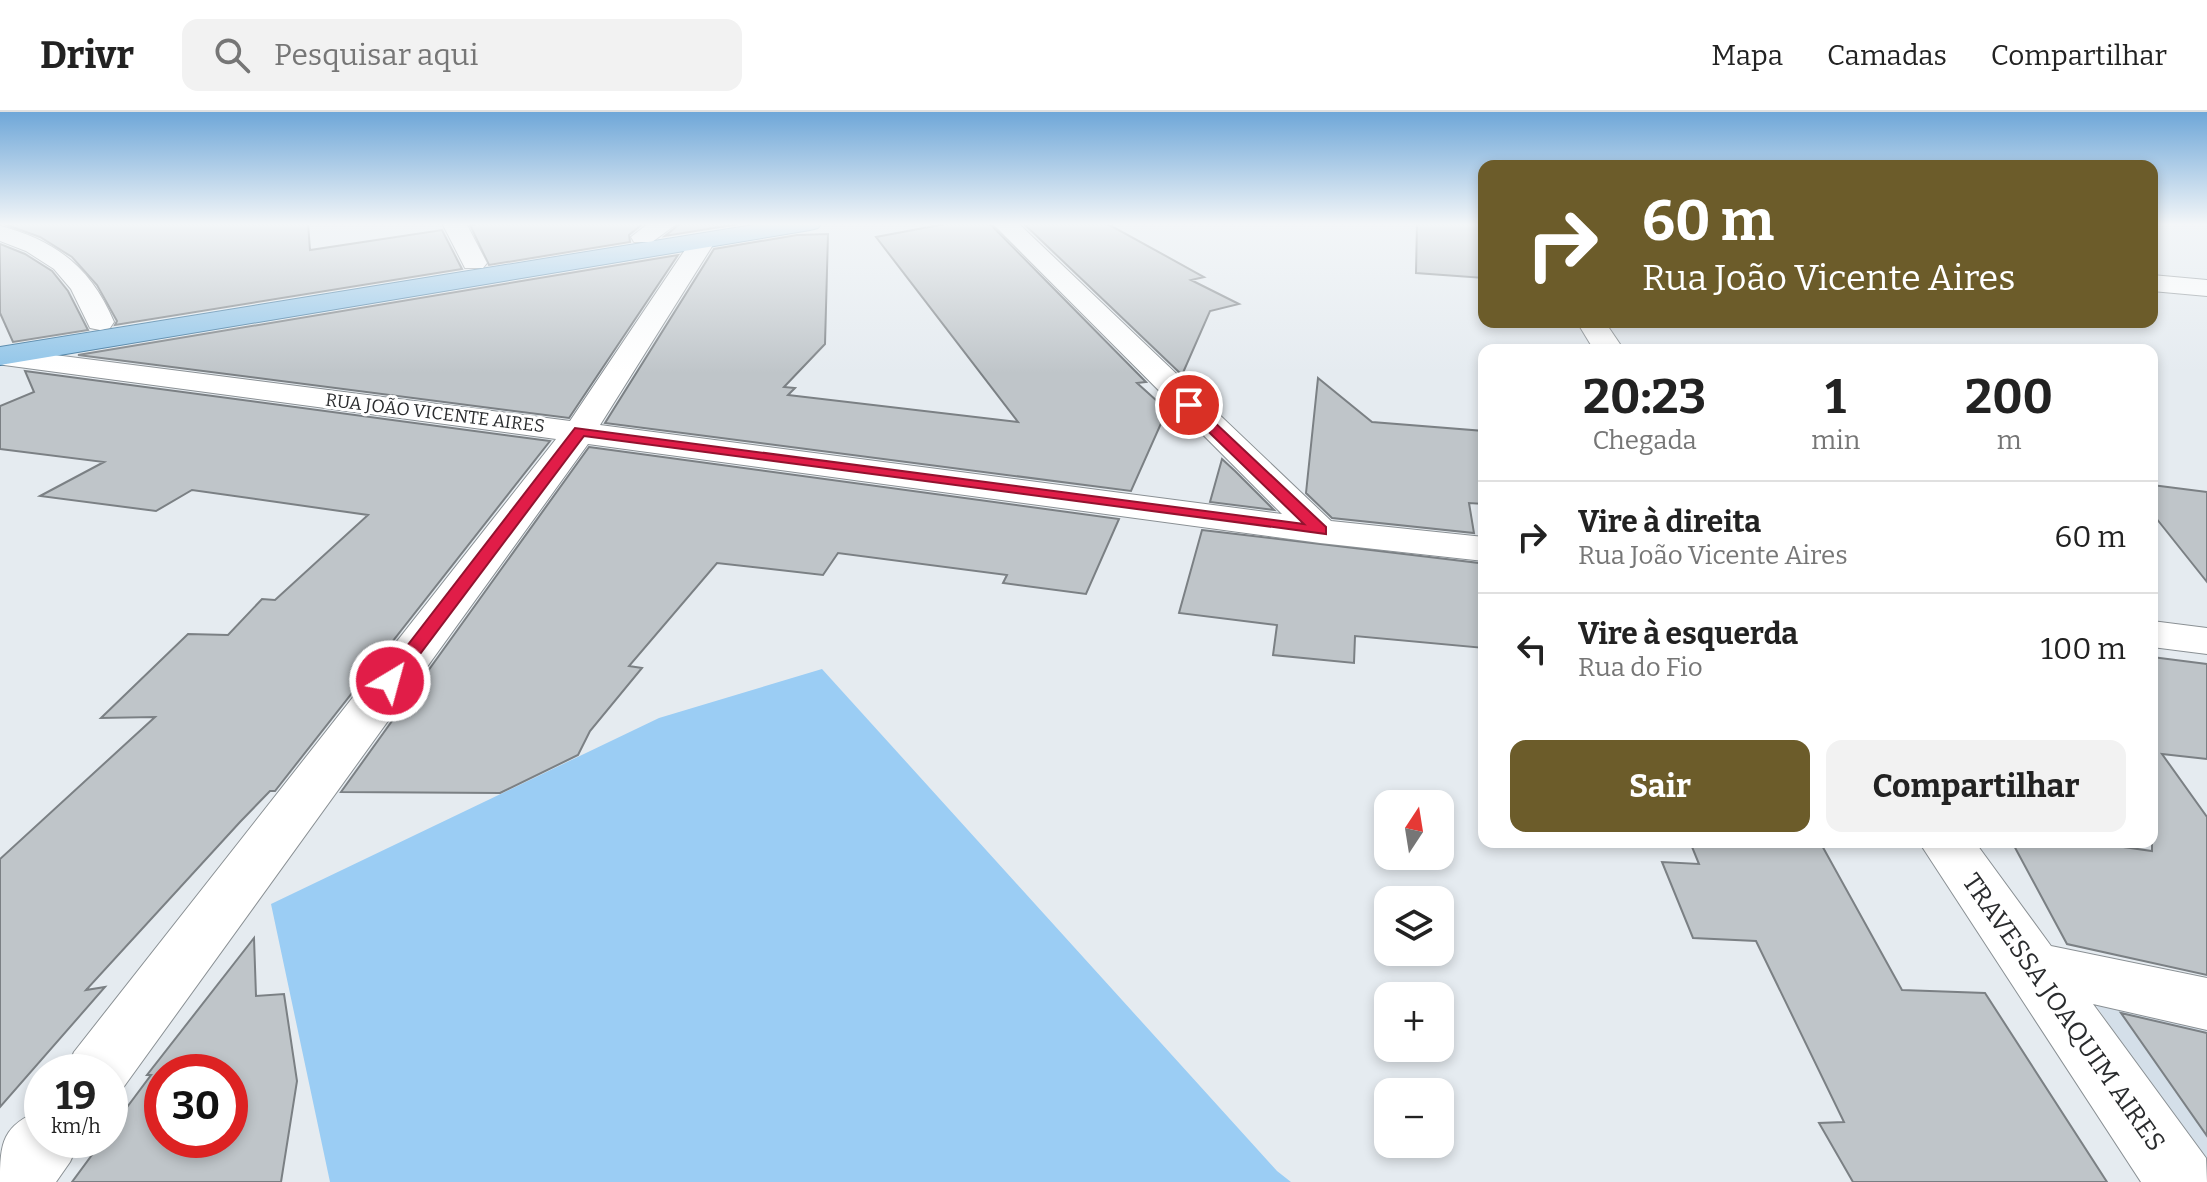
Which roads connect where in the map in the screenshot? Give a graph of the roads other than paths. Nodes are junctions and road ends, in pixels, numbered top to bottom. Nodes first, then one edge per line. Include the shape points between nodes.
1 (74, 273) edge
2 (411, 273) edge
3 (446, 273) edge
4 (674, 273) edge
5 (1055, 273) edge
6 (2158, 284) edge
7 (2207, 288) edge
8 (100, 322) junction
9 (1, 350) edge
10 (580, 431) junction
11 (1320, 531) junction
12 (1478, 548) edge
13 (2158, 635) edge
14 (2207, 641) edge
15 (1950, 848) edge
16 (2035, 967) junction
17 (2207, 1004) edge
18 (111, 1054) edge
19 (32, 1158) edge
20 (14, 1182) edge
21 (2181, 1182) edge

1 - 8 street via 90,293
2 - 8 main road
3 - 9 main road
4 - 10 street
5 - 11 street
6 - 7 street
8 - 9 main road
9 - 10 street, RUA JOÃO VICENTE AIRES
10 - 11 street, RUA JOÃO VICENTE AIRES
10 - 18 street
11 - 12 street, RUA JOÃO VICENTE AIRES
13 - 14 street
15 - 16 street, TRAVESSA JOAQUIM AIRES
16 - 17 street
16 - 21 street, TRAVESSA JOAQUIM AIRES
19 - 20 street

